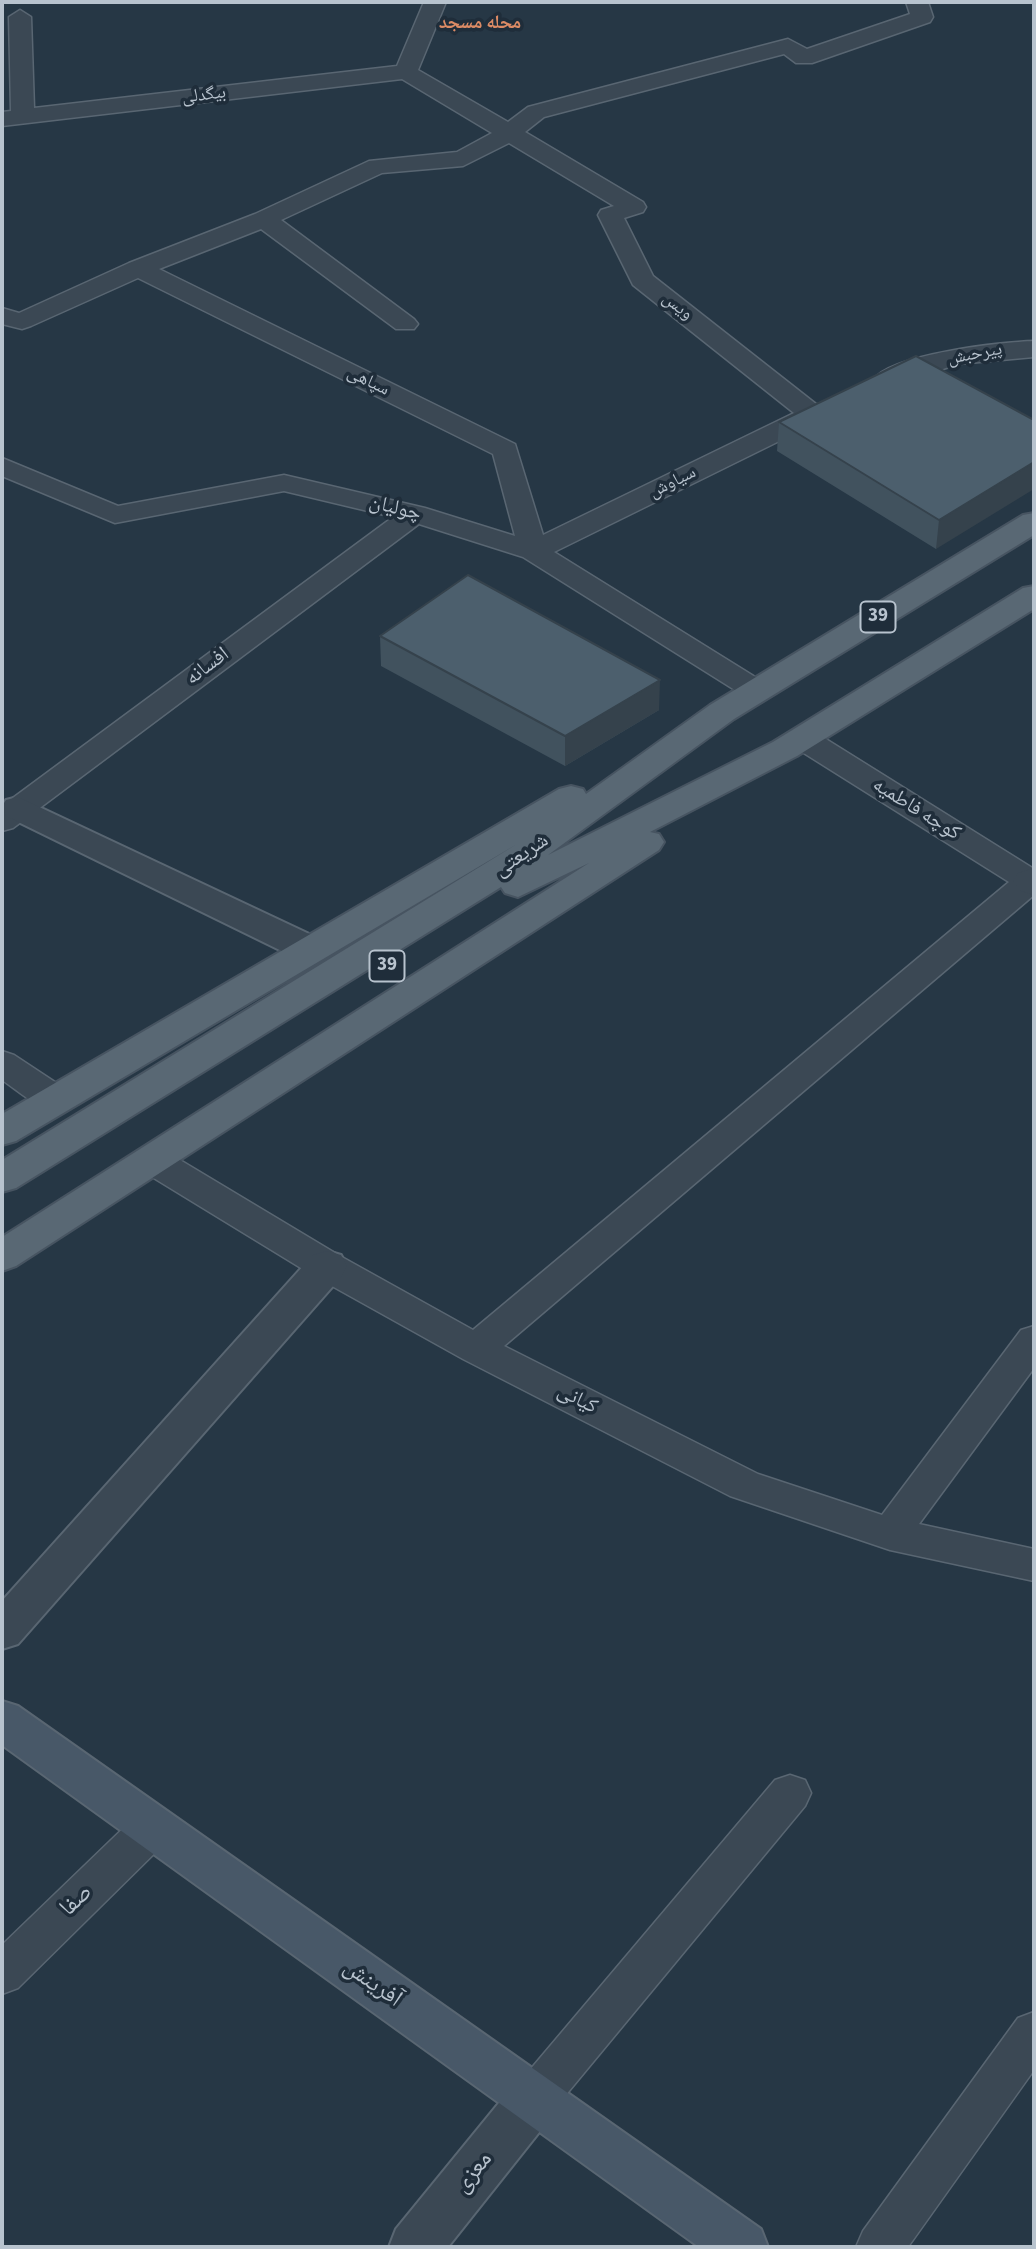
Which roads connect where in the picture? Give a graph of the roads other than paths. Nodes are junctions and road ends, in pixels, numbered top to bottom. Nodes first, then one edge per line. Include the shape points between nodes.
1 (435, 2) edge
2 (917, 2) edge
3 (20, 17) dead end
4 (406, 72) junction
5 (12, 118) edge
6 (510, 132) junction
7 (264, 219) junction
8 (138, 268) junction
9 (2, 316) edge
10 (405, 324) dead end
11 (1034, 349) edge
12 (915, 367) junction
13 (951, 387) edge
14 (812, 414) junction
15 (2, 466) edge
16 (415, 514) junction
17 (1034, 522) edge
18 (533, 551) junction
19 (1034, 594) edge
20 (757, 691) junction
21 (722, 712) junction
22 (793, 743) junction
23 (7, 810) edge
24 (1033, 882) edge
25 (309, 949) junction
26 (2, 1063) edge
27 (55, 1099) junction
28 (2, 1131) edge
29 (152, 1160) junction
30 (2, 1178) edge
31 (2, 1206) edge
32 (2, 1256) edge
33 (327, 1266) junction
34 (1034, 1340) edge
35 (476, 1349) junction
36 (890, 1534) junction
37 (1034, 1566) edge
38 (2, 1631) edge
39 (2, 1720) edge
40 (790, 1793) dead end
41 (152, 1828) junction
42 (2, 1974) edge
43 (1034, 2033) edge
44 (534, 2099) junction
45 (415, 2247) edge
46 (741, 2247) edge
47 (880, 2247) edge

1 - 4 lane
2 - 6 lane via 922,18 804,58 788,46 537,112
3 - 5 lane
4 - 5 lane, بیگدلی
4 - 6 lane
6 - 7 lane via 463,159 377,166
6 - 14 lane, ویس via 634,206 610,215 642,280
7 - 8 lane
7 - 10 lane
8 - 9 lane via 22,321
8 - 18 lane, سپاهی via 505,450
11 - 12 lane, پیرحبش via 1009,348
12 - 13 lane
12 - 14 lane
14 - 18 lane, سیاوش
15 - 16 lane, چولیان via 115,515 284,482
16 - 18 lane, چولیان
16 - 23 lane, افسانه
17 - 20 main road, شریعتی / 39
18 - 20 lane, چولیان
19 - 22 main road, شریعتی / 39
20 - 21 main road, شریعتی / 39
21 - 25 main road
21 - 30 main road, شریعتی / 39 via 514,863
22 - 24 lane, کوچه فاطمیه
22 - 29 main road via 564,897
22 - 31 main road, شریعتی / 39 via 533,876
23 - 25 street
24 - 35 lane
25 - 27 main road
26 - 27 lane
27 - 28 main road
29 - 32 main road
29 - 33 lane, کیانی
33 - 35 lane, کیانی
33 - 38 street
34 - 36 lane
35 - 36 lane, کیانی via 744,1485
36 - 37 lane, کیانی
39 - 41 main road, آفرینش
40 - 44 lane
41 - 42 lane, صفا
41 - 44 main road, آفرینش
43 - 47 lane
44 - 45 street, معزی
44 - 46 main road, آفرینش

